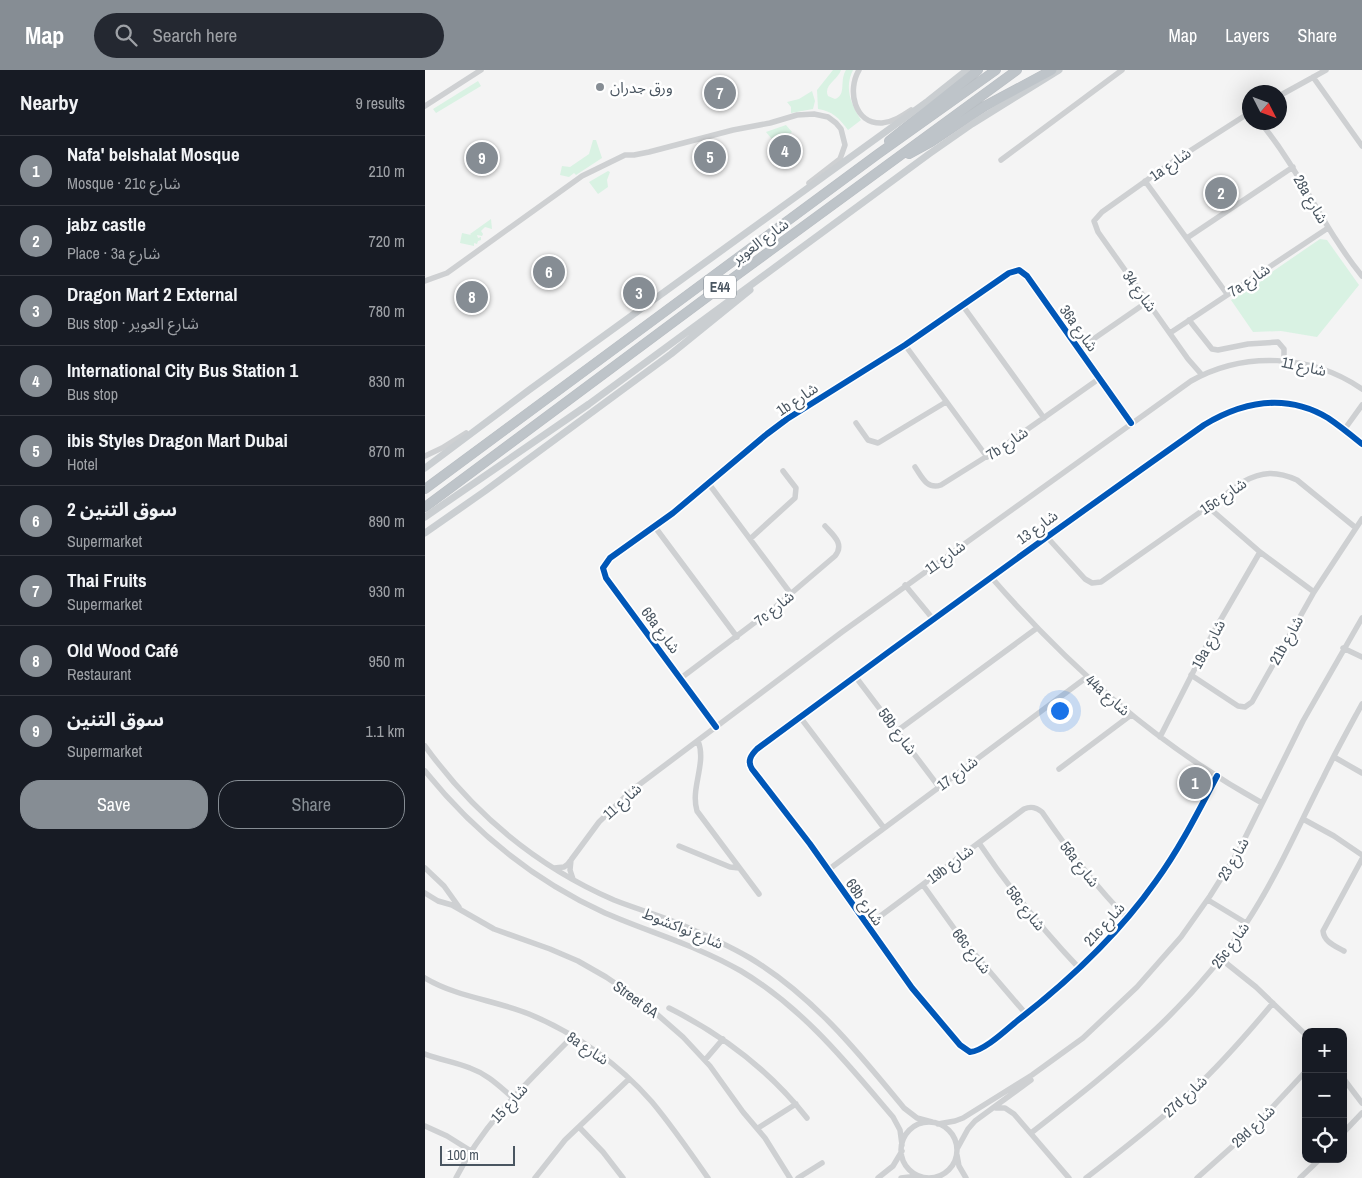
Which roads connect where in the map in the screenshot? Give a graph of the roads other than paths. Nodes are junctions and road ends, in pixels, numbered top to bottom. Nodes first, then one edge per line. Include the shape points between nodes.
1 (481, 70) edge
2 (859, 70) edge
3 (967, 70) edge
4 (978, 70) edge
5 (996, 70) edge
6 (1017, 70) edge
7 (1052, 70) edge
8 (1059, 70) edge
9 (1122, 70) edge
10 (1326, 70) edge
11 (1313, 77) junction
12 (1287, 92) edge
13 (928, 101) junction
14 (425, 106) edge
15 (1242, 117) edge
16 (1266, 130) edge
17 (1362, 146) edge
18 (879, 154) junction
19 (895, 159) junction
20 (1001, 160) dead end
21 (1293, 167) junction
22 (1145, 181) junction
23 (797, 196) junction
24 (1094, 221) joint
25 (1328, 228) junction
26 (1187, 238) junction
27 (791, 256) junction
28 (1019, 270) joint
29 (1362, 276) edge
30 (425, 281) edge
31 (1227, 294) junction
32 (1147, 302) junction
33 (963, 306) junction
34 (1190, 319) junction
35 (1170, 333) junction
36 (905, 345) junction
37 (1079, 349) junction
38 (1282, 360) junction
39 (1200, 376) junction
40 (1100, 378) junction
41 (1362, 388) edge
42 (946, 402) junction
43 (1362, 405) edge
44 (1360, 411) edge
45 (1044, 418) junction
46 (1133, 422) junction
47 (856, 423) dead end
48 (484, 424) junction
49 (1344, 430) junction
50 (1362, 444) edge
51 (425, 456) edge
52 (987, 457) junction
53 (915, 467) dead end
54 (425, 468) edge
55 (783, 472) dead end
56 (709, 484) junction
57 (425, 489) edge
58 (1207, 506) junction
59 (425, 507) edge
60 (425, 517) edge
61 (1362, 519) edge
62 (825, 526) dead end
63 (655, 527) junction
64 (1356, 528) junction
65 (425, 532) edge
66 (1046, 536) junction
67 (750, 539) junction
68 (1260, 552) junction
69 (603, 568) joint
70 (991, 576) junction
71 (907, 584) junction
72 (1314, 592) junction
73 (791, 594) junction
74 (1362, 618) edge
75 (933, 619) junction
76 (1037, 628) junction
77 (737, 637) junction
78 (1344, 647) junction
79 (1362, 657) edge
80 (1191, 675) junction
81 (855, 676) junction
82 (1087, 677) junction
83 (681, 678) junction
84 (1362, 704) edge
85 (1131, 715) junction
86 (800, 717) junction
87 (718, 726) junction
88 (897, 731) junction
89 (1160, 737) junction
90 (697, 741) junction
91 (425, 746) edge
92 (1333, 757) junction
93 (750, 759) joint
94 (1059, 769) dead end
95 (425, 771) edge
96 (1362, 773) edge
97 (1217, 776) junction
98 (939, 787) junction
99 (1263, 801) junction
100 (1035, 808) joint
101 (1303, 819) junction
102 (884, 828) junction
103 (979, 843) junction
104 (679, 846) dead end
105 (1362, 857) edge
106 (571, 860) junction
107 (425, 868) edge
108 (554, 868) junction
109 (739, 868) junction
110 (828, 870) junction
111 (573, 879) junction
112 (923, 885) junction
113 (449, 892) junction
114 (425, 893) edge
115 (759, 894) dead end
116 (1209, 898) junction
117 (440, 902) junction
118 (467, 913) junction
119 (1127, 918) junction
120 (1246, 923) junction
121 (867, 926) junction
122 (1344, 951) dead end
123 (1221, 958) junction
124 (1079, 968) junction
125 (425, 978) edge
126 (1273, 1003) junction
127 (669, 1008) dead end
128 (1026, 1014) junction
129 (1302, 1031) edge
130 (572, 1037) junction
131 (723, 1039) junction
132 (970, 1052) joint
133 (425, 1054) edge
134 (705, 1060) junction
135 (1051, 1062) junction
136 (1304, 1073) edge
137 (629, 1079) junction
138 (1347, 1083) edge
139 (1013, 1094) junction
140 (512, 1098) junction
141 (1362, 1103) edge
142 (796, 1104) junction
143 (994, 1108) junction
144 (1362, 1113) edge
145 (1014, 1114) junction
146 (807, 1118) dead end
147 (935, 1123) junction
148 (425, 1126) edge
149 (579, 1127) junction
150 (758, 1128) junction
151 (1347, 1129) edge
152 (1031, 1133) junction
153 (902, 1148) junction
154 (471, 1151) junction
155 (957, 1152) junction
156 (822, 1163) dead end
157 (1315, 1163) edge
158 (921, 1176) junction
159 (456, 1178) edge
160 (535, 1178) edge
161 (623, 1178) edge
162 (708, 1178) edge
163 (790, 1178) edge
164 (798, 1178) edge
165 (878, 1178) edge
166 (901, 1178) edge
167 (935, 1178) edge
168 (966, 1178) edge
169 (1069, 1178) edge
170 (1086, 1178) edge
171 (1197, 1178) edge
172 (1300, 1178) edge

1 - 14 street
2 - 13 street via 853,82 853,96 859,111 870,121 893,120
3 - 13 main road
4 - 18 highway via 899,132
5 - 18 highway, شارع العوير / E44
6 - 19 highway, شارع العوير / E44
7 - 19 highway via 985,106 923,147
8 - 27 main road via 954,136
9 - 20 street
10 - 11 street
11 - 12 street
11 - 17 street
13 - 23 main road
15 - 22 street, 1a شارع
16 - 21 street, 28a شارع
18 - 57 highway, شارع العوير / E44
19 - 59 highway, شارع العوير / E44
21 - 25 street, 28a شارع
21 - 26 street
22 - 24 street, 1a شارع
22 - 26 street
23 - 30 street via 840,159 844,150 841,129 823,116 797,115 649,152 625,155 582,176 447,273
23 - 48 main road
24 - 32 street, شارع 34 via 1097,232
25 - 29 street, 28a شارع
25 - 31 street, 7a شارع
26 - 31 street
27 - 60 main road via 574,414
27 - 65 main road via 685,343
28 - 33 street, 1b شارع via 1009,273
28 - 37 street, 36a شارع via 1027,276
31 - 34 street, 7a شارع
32 - 35 street, شارع 34
32 - 37 street
33 - 36 street, 1b شارع
33 - 45 street
34 - 35 street, 7a شارع
34 - 38 street via 1215,350 1275,341 1283,346
35 - 39 street, شارع 34
36 - 42 street
36 - 56 street, 1b شارع via 787,419
37 - 40 street, 36a شارع
38 - 39 street, شارع 11 via 1239,363
38 - 41 street, شارع 11 via 1321,368
39 - 46 street, شارع 11
40 - 45 street, 7b شارع
40 - 46 street, 36a شارع
42 - 47 street via 878,443 868,440
42 - 52 street
43 - 44 street
44 - 49 street
45 - 52 street, 7b شارع
46 - 71 street, شارع 11
48 - 51 street
48 - 54 main road
49 - 50 street, شارع 13
49 - 66 street, شارع 13 via 1312,410 1294,405 1275,402 1238,408 1204,425
52 - 53 street, 7b شارع via 937,486 927,484
55 - 67 street via 796,488 795,498
56 - 63 street, 1b شارع
56 - 67 street
58 - 64 street, 15c شارع via 1251,477 1277,473 1297,480
58 - 66 street, 15c شارع via 1105,580 1092,583
58 - 68 street
61 - 64 street, 21b شارع
62 - 73 street, 7c شارع via 838,543 837,553
63 - 69 street, 1b شارع via 610,558
63 - 77 street
64 - 72 street, 21b شارع
66 - 70 street, شارع 13
67 - 73 street
68 - 72 street
68 - 80 street, 19a شارع
69 - 83 street, 68a شارع via 606,578
70 - 75 street, شارع 13
70 - 76 street, 44a شارع
71 - 75 street
71 - 87 street, شارع 11
72 - 80 street, 21b شارع via 1249,705 1234,705
73 - 77 street, 7c شارع
74 - 78 street, شارع 23
75 - 81 street, شارع 13
76 - 82 street, 44a شارع
76 - 88 street
77 - 83 street, 7c شارع
78 - 79 street
78 - 99 street, شارع 23
80 - 89 street, 19a شارع
81 - 86 street, شارع 13
81 - 88 street, 58b شارع
82 - 85 street, 44a شارع
82 - 98 street, شارع 17
83 - 87 street, 68a شارع
84 - 92 street, 25c شارع
85 - 89 street, 44a شارع
85 - 94 street
86 - 93 street, شارع 13 via 757,749
86 - 102 street
87 - 90 street, شارع 11
88 - 98 street, 58b شارع
89 - 97 street, 44a شارع
90 - 106 street, شارع 11 via 609,811
90 - 109 street via 701,753 696,806
91 - 108 street, شارع نواكشوط via 476,808 513,840
92 - 96 street
92 - 101 street, 25c شارع
93 - 110 street, 68b شارع via 752,769
95 - 153 street, شارع نواكشوط via 487,838 538,876 605,912 718,958 788,1004 829,1042 893,1117 900,1130
97 - 99 street, 44a شارع
97 - 119 street, 21c شارع via 1171,858
98 - 102 street, شارع 17
99 - 116 street, شارع 23 via 1239,850
100 - 103 street, 19b شارع via 1024,810
100 - 119 street, 56a شارع via 1042,812 1091,880
101 - 105 street
101 - 120 street, 25c شارع via 1272,881
102 - 110 street, شارع 17
103 - 112 street, 19b شارع
103 - 124 street, 58c شارع via 1026,909
104 - 109 street
105 - 122 street via 1323,931 1327,941
106 - 108 street via 563,867
106 - 111 street
107 - 113 street
108 - 111 street, شارع نواكشوط
109 - 115 street
110 - 121 street, 68b شارع
111 - 147 street, شارع نواكشوط via 631,907 699,932 776,975 821,1012 904,1108 917,1118
112 - 121 street, 19b شارع
112 - 128 street, 66c شارع via 961,938
113 - 117 street
113 - 118 street
114 - 117 street, Street 6A
116 - 120 street
116 - 135 street, شارع 23 via 1168,953 1137,987 1102,1021
117 - 118 street, Street 6A
118 - 134 street, Street 6A via 503,933 578,961 613,981 664,1019
119 - 124 street, 21c شارع
120 - 123 street, 25c شارع
121 - 132 street, 68b شارع via 935,1018
123 - 126 street
123 - 152 street, 25c شارع via 1147,1039
124 - 128 street, 21c شارع
125 - 130 street, 8a شارع via 450,990 519,1010
126 - 129 street
126 - 170 street, 27d شارع via 1193,1090
127 - 131 street
128 - 132 street, 21c شارع via 981,1048
130 - 137 street, 8a شارع
130 - 140 street, شارع 15
131 - 134 street
131 - 142 street
133 - 140 street via 481,1073
134 - 150 street, Street 6A
135 - 139 street, شارع 23
135 - 147 street, شارع 23 via 963,1118
136 - 171 street, 29d شارع via 1253,1128
137 - 149 street
137 - 162 street, 8a شارع via 661,1114
138 - 141 street
139 - 143 street, شارع 23
139 - 145 street
140 - 154 street, شارع 15
142 - 146 street
142 - 150 street
143 - 145 street via 1005,1108
143 - 155 street, شارع 23 via 968,1129
144 - 151 street
145 - 152 street
147 - 153 street via 913,1128 904,1138
147 - 155 street via 949,1131 956,1142
148 - 154 street
149 - 160 street
149 - 161 street
150 - 163 street, Street 6A
152 - 169 street
153 - 158 street via 909,1170
153 - 165 street via 893,1166
154 - 159 street, شارع 15
155 - 167 street via 951,1168
155 - 168 street via 959,1166
156 - 164 street
157 - 172 street
158 - 166 street
158 - 167 street

